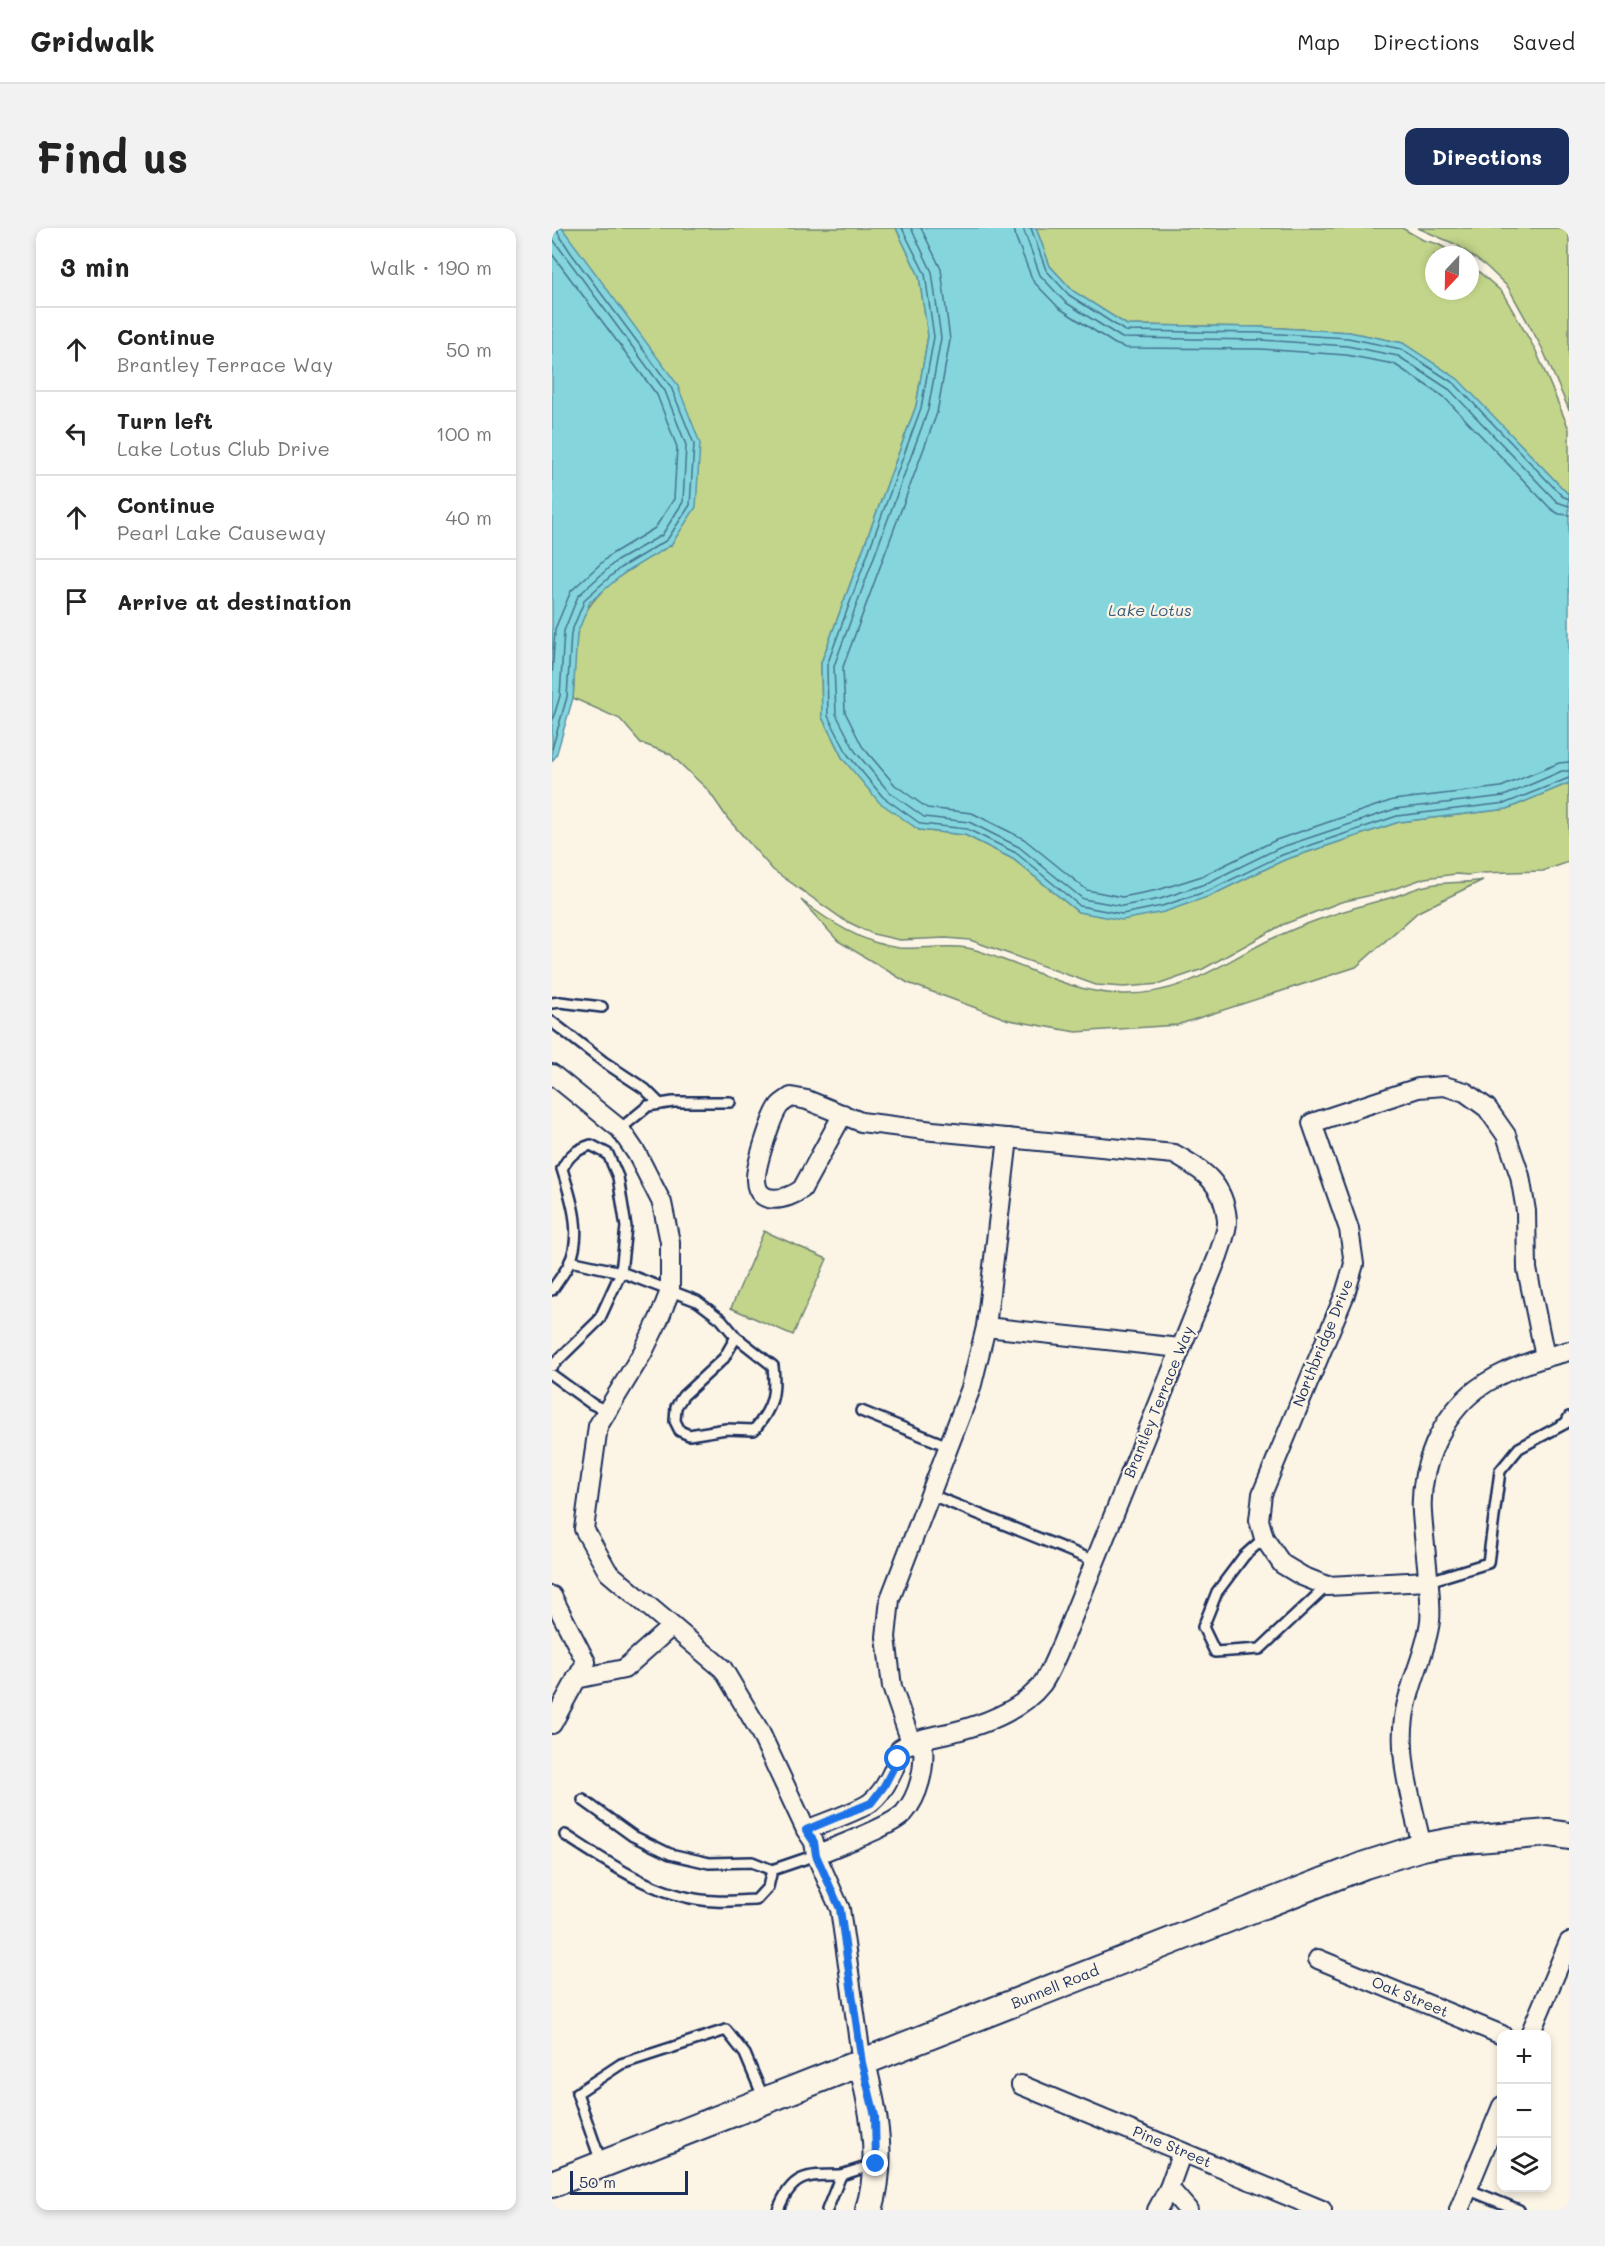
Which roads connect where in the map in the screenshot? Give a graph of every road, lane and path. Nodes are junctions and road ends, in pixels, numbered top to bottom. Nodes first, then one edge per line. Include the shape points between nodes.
1 (552, 1003) edge
2 (602, 1007) dead end
3 (552, 1022) edge
4 (552, 1074) edge
5 (730, 1102) dead end
6 (660, 1104) junction
7 (843, 1114) junction
8 (620, 1129) junction
9 (1008, 1138) junction
10 (570, 1261) junction
11 (621, 1272) junction
12 (552, 1290) edge
13 (670, 1291) junction
14 (986, 1327) junction
15 (736, 1337) junction
16 (1180, 1348) junction
17 (1569, 1351) edge
18 (1545, 1357) junction
19 (552, 1366) edge
20 (552, 1375) edge
21 (608, 1411) junction
22 (861, 1411) dead end
23 (1569, 1417) edge
24 (948, 1446) junction
25 (929, 1494) junction
26 (1264, 1538) junction
27 (1095, 1561) junction
28 (1429, 1581) junction
29 (1327, 1586) junction
30 (552, 1596) edge
31 (672, 1626) junction
32 (576, 1679) junction
33 (552, 1724) edge
34 (911, 1742) junction
35 (583, 1800) dead end
36 (806, 1830) junction
37 (565, 1835) dead end
38 (1569, 1836) edge
39 (1422, 1847) junction
40 (816, 1855) junction
41 (772, 1870) junction
42 (1569, 1942) edge
43 (1318, 1959) dead end
44 (1532, 2030) edge
45 (1497, 2033) edge
46 (862, 2063) junction
47 (1021, 2085) dead end
48 (765, 2101) junction
49 (1497, 2118) edge
50 (1182, 2152) junction
51 (602, 2164) junction
52 (876, 2164) junction
53 (841, 2175) junction
54 (552, 2184) edge
55 (1169, 2188) junction
56 (1467, 2189) junction
57 (778, 2210) edge
58 (827, 2210) edge
59 (869, 2210) edge
60 (1157, 2210) edge
61 (1188, 2210) edge
62 (1322, 2210) edge
63 (1459, 2210) edge
64 (1519, 2210) edge

1 - 2 lane
3 - 6 lane
4 - 8 street
5 - 6 lane
6 - 8 lane via 648,1106
7 - 7 street, Brantley Terrace Way via 791,1097 779,1106 758,1159 756,1181 765,1197 783,1199 802,1189
7 - 9 street, Brantley Terrace Way via 861,1122
8 - 13 street via 662,1203 670,1242
9 - 14 street
9 - 16 street, Brantley Terrace Way via 1174,1154 1202,1169 1219,1191 1228,1222
10 - 11 lane
10 - 11 lane via 575,1213 562,1169 569,1156 591,1145 608,1154 618,1177 626,1227
10 - 12 lane
11 - 13 lane
11 - 19 lane via 599,1320
13 - 15 lane via 697,1301 721,1319
13 - 21 street via 643,1352
14 - 16 street
14 - 24 street via 971,1388
15 - 15 lane via 724,1358 676,1407 675,1420 680,1431 689,1435 726,1429 754,1430 765,1418 775,1386 773,1366
16 - 27 street, Brantley Terrace Way
17 - 18 street
18 - 26 street, Northbridge Drive via 1527,1269 1526,1211 1520,1176 1506,1135 1487,1108 1465,1092 1444,1086 1418,1089 1312,1123 1348,1229 1354,1264 1262,1494 1259,1520
18 - 28 street via 1505,1372 1477,1389 1444,1428 1431,1454 1423,1484
20 - 21 lane
21 - 31 street via 598,1426 584,1529 608,1572
22 - 24 lane
23 - 28 lane via 1566,1423 1519,1448 1500,1471 1488,1563
24 - 25 street
25 - 27 lane
25 - 34 street via 890,1599 886,1637 892,1687
26 - 29 street, Northbridge Drive via 1282,1564
26 - 29 lane via 1244,1556 1217,1592 1203,1628 1215,1652 1260,1649
27 - 34 street, Brantley Terrace Way via 1043,1683 1027,1699 1006,1713 968,1728
28 - 29 street, Northbridge Drive
28 - 39 street via 1431,1621 1404,1715 1402,1742
30 - 32 street via 586,1662
31 - 32 street via 624,1669
31 - 36 street via 723,1669 759,1730
32 - 33 street
34 - 36 street via 900,1749 884,1786 871,1803
34 - 40 street via 923,1747 924,1761 916,1793 904,1814
35 - 41 lane via 633,1836 670,1854 709,1863 752,1862
36 - 40 street
37 - 41 lane via 634,1879 713,1901 756,1900 768,1887
38 - 39 main road, Bunnell Road via 1540,1834
39 - 46 main road, Bunnell Road via 1365,1865
40 - 41 lane
40 - 46 street via 840,1909
42 - 44 street
43 - 45 street, Oak Street
46 - 48 main road, Bunnell Road
46 - 52 main road via 875,2116
47 - 50 street, Pine Street
48 - 51 main road, Bunnell Road
48 - 51 lane via 745,2054 726,2030 621,2064 577,2093
49 - 56 street
50 - 55 street
50 - 62 street, Pine Street
51 - 54 main road, Bunnell Road
52 - 53 lane
52 - 59 main road
53 - 57 lane via 815,2175 793,2183
53 - 58 lane
55 - 60 street
55 - 61 street
56 - 63 street
56 - 64 lane

